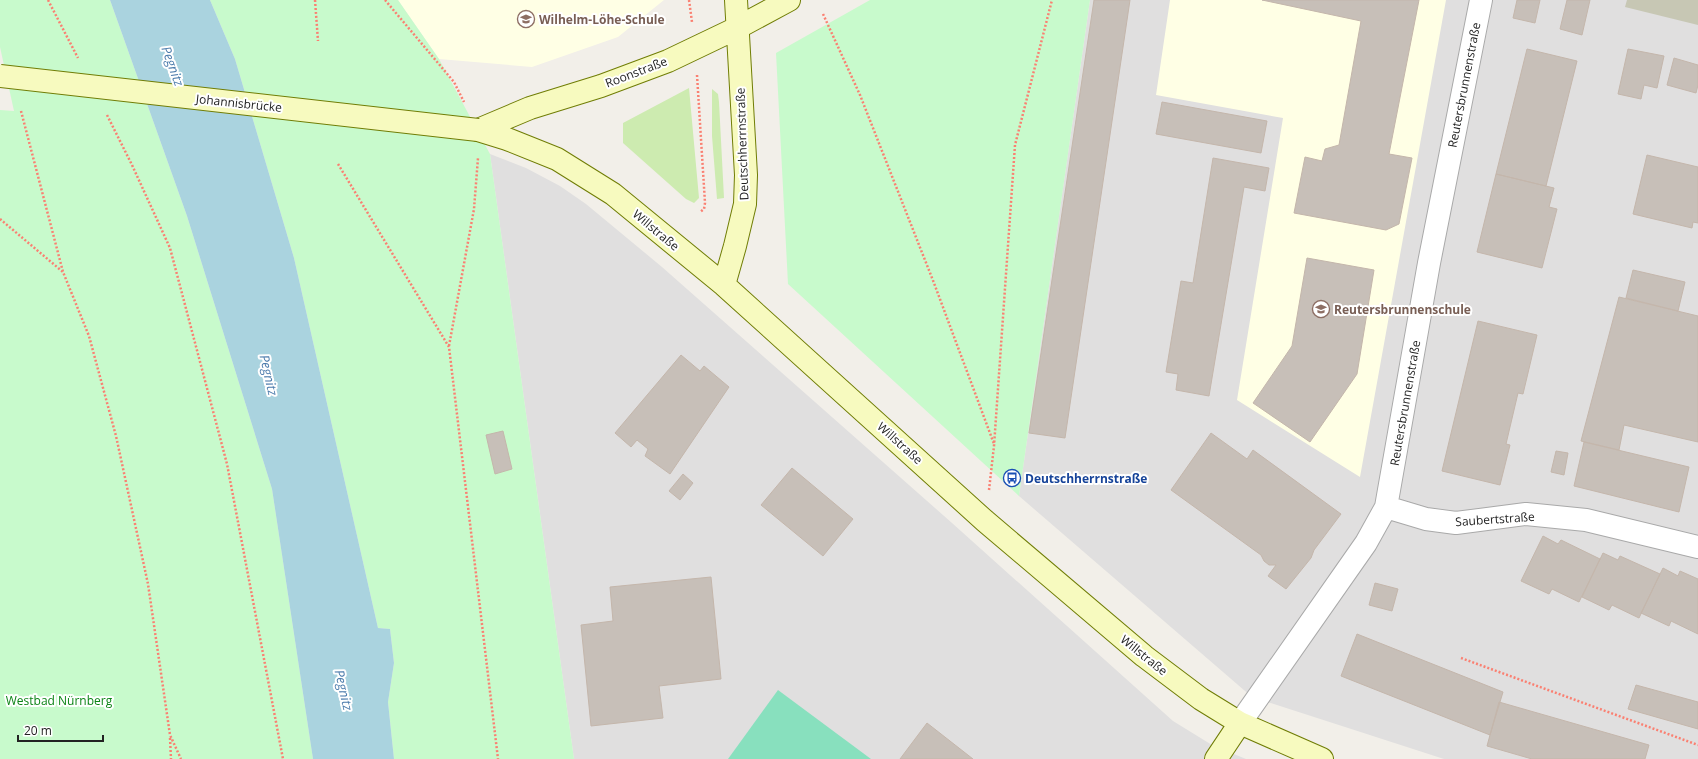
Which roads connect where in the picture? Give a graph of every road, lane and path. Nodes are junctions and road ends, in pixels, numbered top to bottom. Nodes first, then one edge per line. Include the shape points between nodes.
1 (48, 0) edge
2 (314, 0) edge
3 (385, 0) edge
4 (736, 0) edge
5 (789, 0) edge
6 (1052, 0) edge
7 (1481, 0) edge
8 (823, 14) dead end
9 (737, 28) junction
10 (318, 41) dead end
11 (80, 62) dead end
12 (0, 76) edge
13 (698, 85) dead end
14 (104, 110) dead end
15 (21, 111) dead end
16 (478, 130) junction
17 (338, 164) dead end
18 (700, 212) dead end
19 (0, 219) edge
20 (63, 272) junction
21 (724, 285) junction
22 (449, 347) junction
23 (994, 446) junction
24 (1386, 507) junction
25 (985, 521) junction
26 (1698, 547) edge
27 (1461, 658) dead end
28 (1240, 723) junction
29 (170, 735) junction
30 (1698, 745) edge
31 (171, 759) edge
32 (181, 759) edge
33 (283, 759) edge
34 (498, 759) edge
35 (1216, 759) edge
36 (1322, 759) edge

1 - 11 path
2 - 10 path
3 - 16 path via 454,82
4 - 9 street, Deutschherrnstraße
5 - 9 street, Roonstraße
6 - 23 path via 1015,145
7 - 24 street, Reutersbrunnenstraße via 1429,263
8 - 23 path via 860,95 934,283
9 - 16 street, Roonstraße via 641,71 530,108
9 - 21 street, Deutschherrnstraße via 746,175 745,204
12 - 16 street, Johannisbrücke, bridge
13 - 18 path via 705,204
14 - 33 path via 170,248 227,464
15 - 20 path
16 - 21 street, Willstraße via 538,150 576,170 613,194
16 - 22 path via 474,210
17 - 22 path
19 - 20 path
20 - 29 path via 89,336 116,436 148,584
21 - 25 street, Willstraße
22 - 34 path
23 - 25 path
24 - 26 street, Saubertstraße via 1426,519 1456,523 1526,514 1586,520
24 - 28 street, Reutersbrunnenstraße via 1366,543
25 - 28 street, Willstraße via 1157,666 1201,699
27 - 30 path
28 - 35 street, Reutersbrunnenstraße
28 - 36 street, Willstraße
29 - 31 path
29 - 32 path

